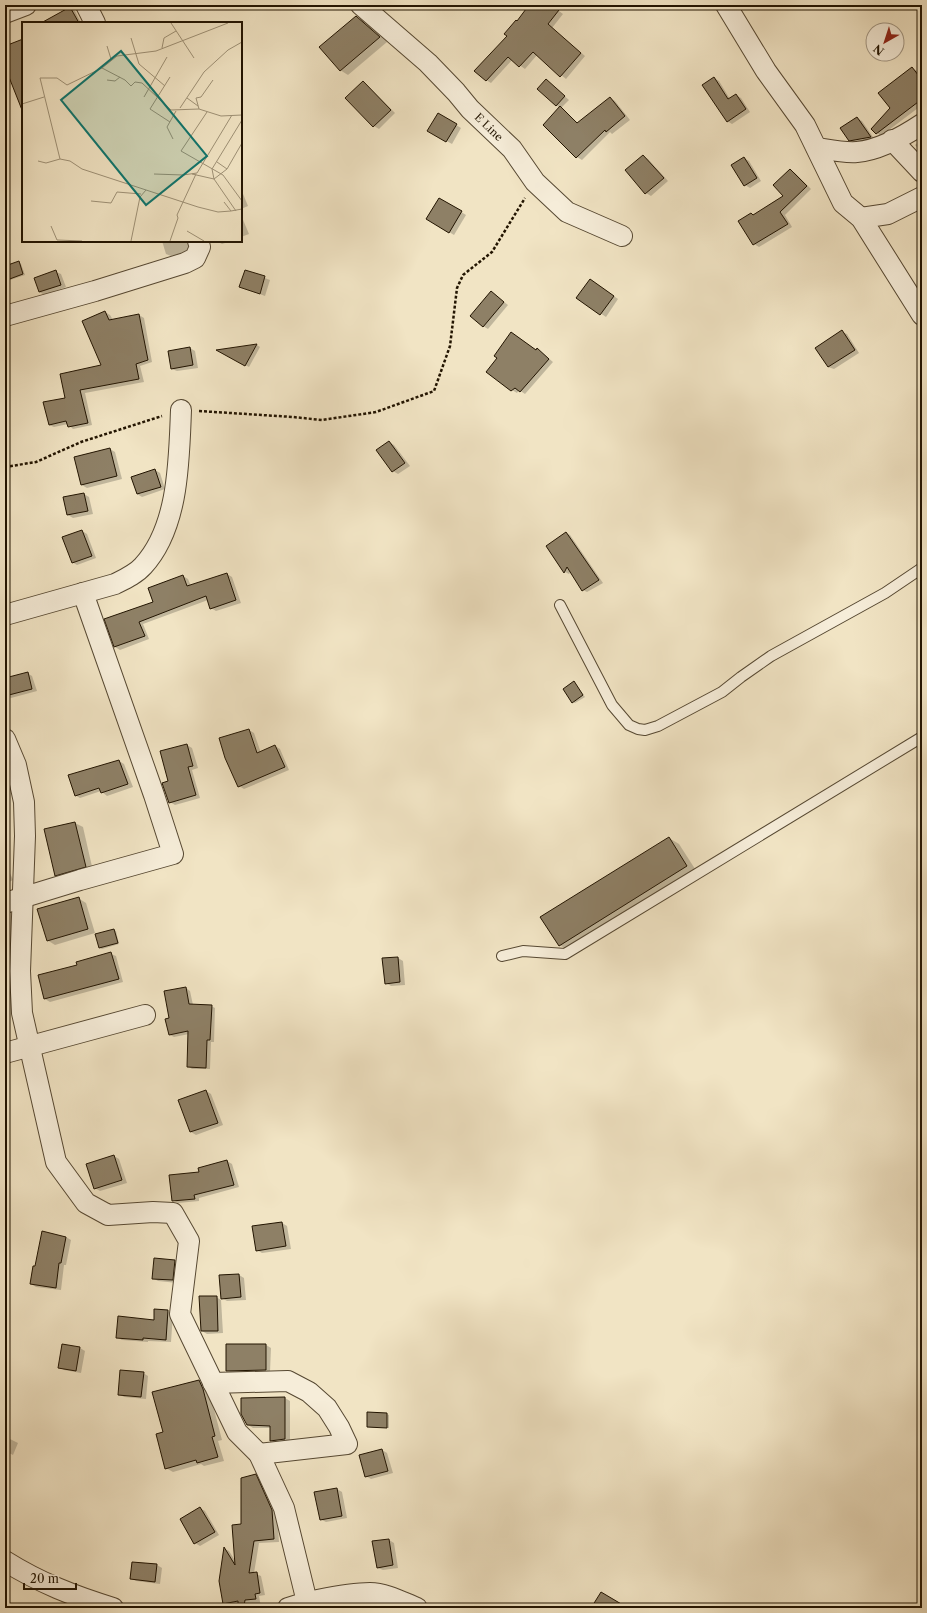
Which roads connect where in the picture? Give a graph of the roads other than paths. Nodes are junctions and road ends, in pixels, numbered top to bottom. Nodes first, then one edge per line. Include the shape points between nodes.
1 (26, 5) edge
2 (86, 5) edge
3 (361, 5) edge
4 (726, 5) edge
5 (5, 13) edge
6 (94, 22) edge
7 (922, 124) edge
8 (892, 140) junction
9 (817, 148) junction
10 (922, 172) edge
11 (922, 196) edge
12 (861, 218) junction
13 (622, 236) dead end
14 (198, 242) edge
15 (922, 315) edge
16 (5, 316) edge
17 (181, 410) road end
18 (922, 568) edge
19 (83, 593) junction
20 (560, 605) dead end
21 (5, 615) edge
22 (922, 737) edge
23 (5, 739) edge
24 (14, 900) edge
25 (502, 956) dead end
26 (145, 1015) dead end
27 (30, 1045) junction
28 (5, 1053) edge
29 (213, 1383) junction
30 (259, 1454) junction
31 (5, 1560) edge
32 (307, 1602) junction
33 (113, 1608) edge
34 (288, 1608) edge
35 (417, 1608) edge

1 - 5 street
2 - 6 street
3 - 13 street, E Line via 428,63 470,109 512,148 535,182 567,212
4 - 9 street via 766,71 805,125
7 - 8 street
8 - 9 street via 869,150 856,152
8 - 10 street
9 - 12 street via 843,203
11 - 12 street via 888,214
12 - 15 street
14 - 16 street via 200,247 195,258 185,264
17 - 19 street via 179,466 174,494 163,534 154,552 142,567 128,578
18 - 20 lane via 885,593 772,656 722,692 646,730 629,725 612,705
19 - 21 street
19 - 24 street via 173,854
22 - 25 lane via 566,954 523,951
23 - 24 street via 16,765 24,802 25,836
24 - 27 street via 22,1013
26 - 27 street
27 - 28 street
27 - 29 street via 56,1162 86,1203 108,1215 174,1213 189,1241 180,1314
29 - 30 street via 237,1432
29 - 30 street via 288,1381 309,1392 328,1408 347,1444
30 - 32 street via 284,1508
31 - 33 street via 50,1586
32 - 34 street
32 - 35 street via 371,1593 391,1597

